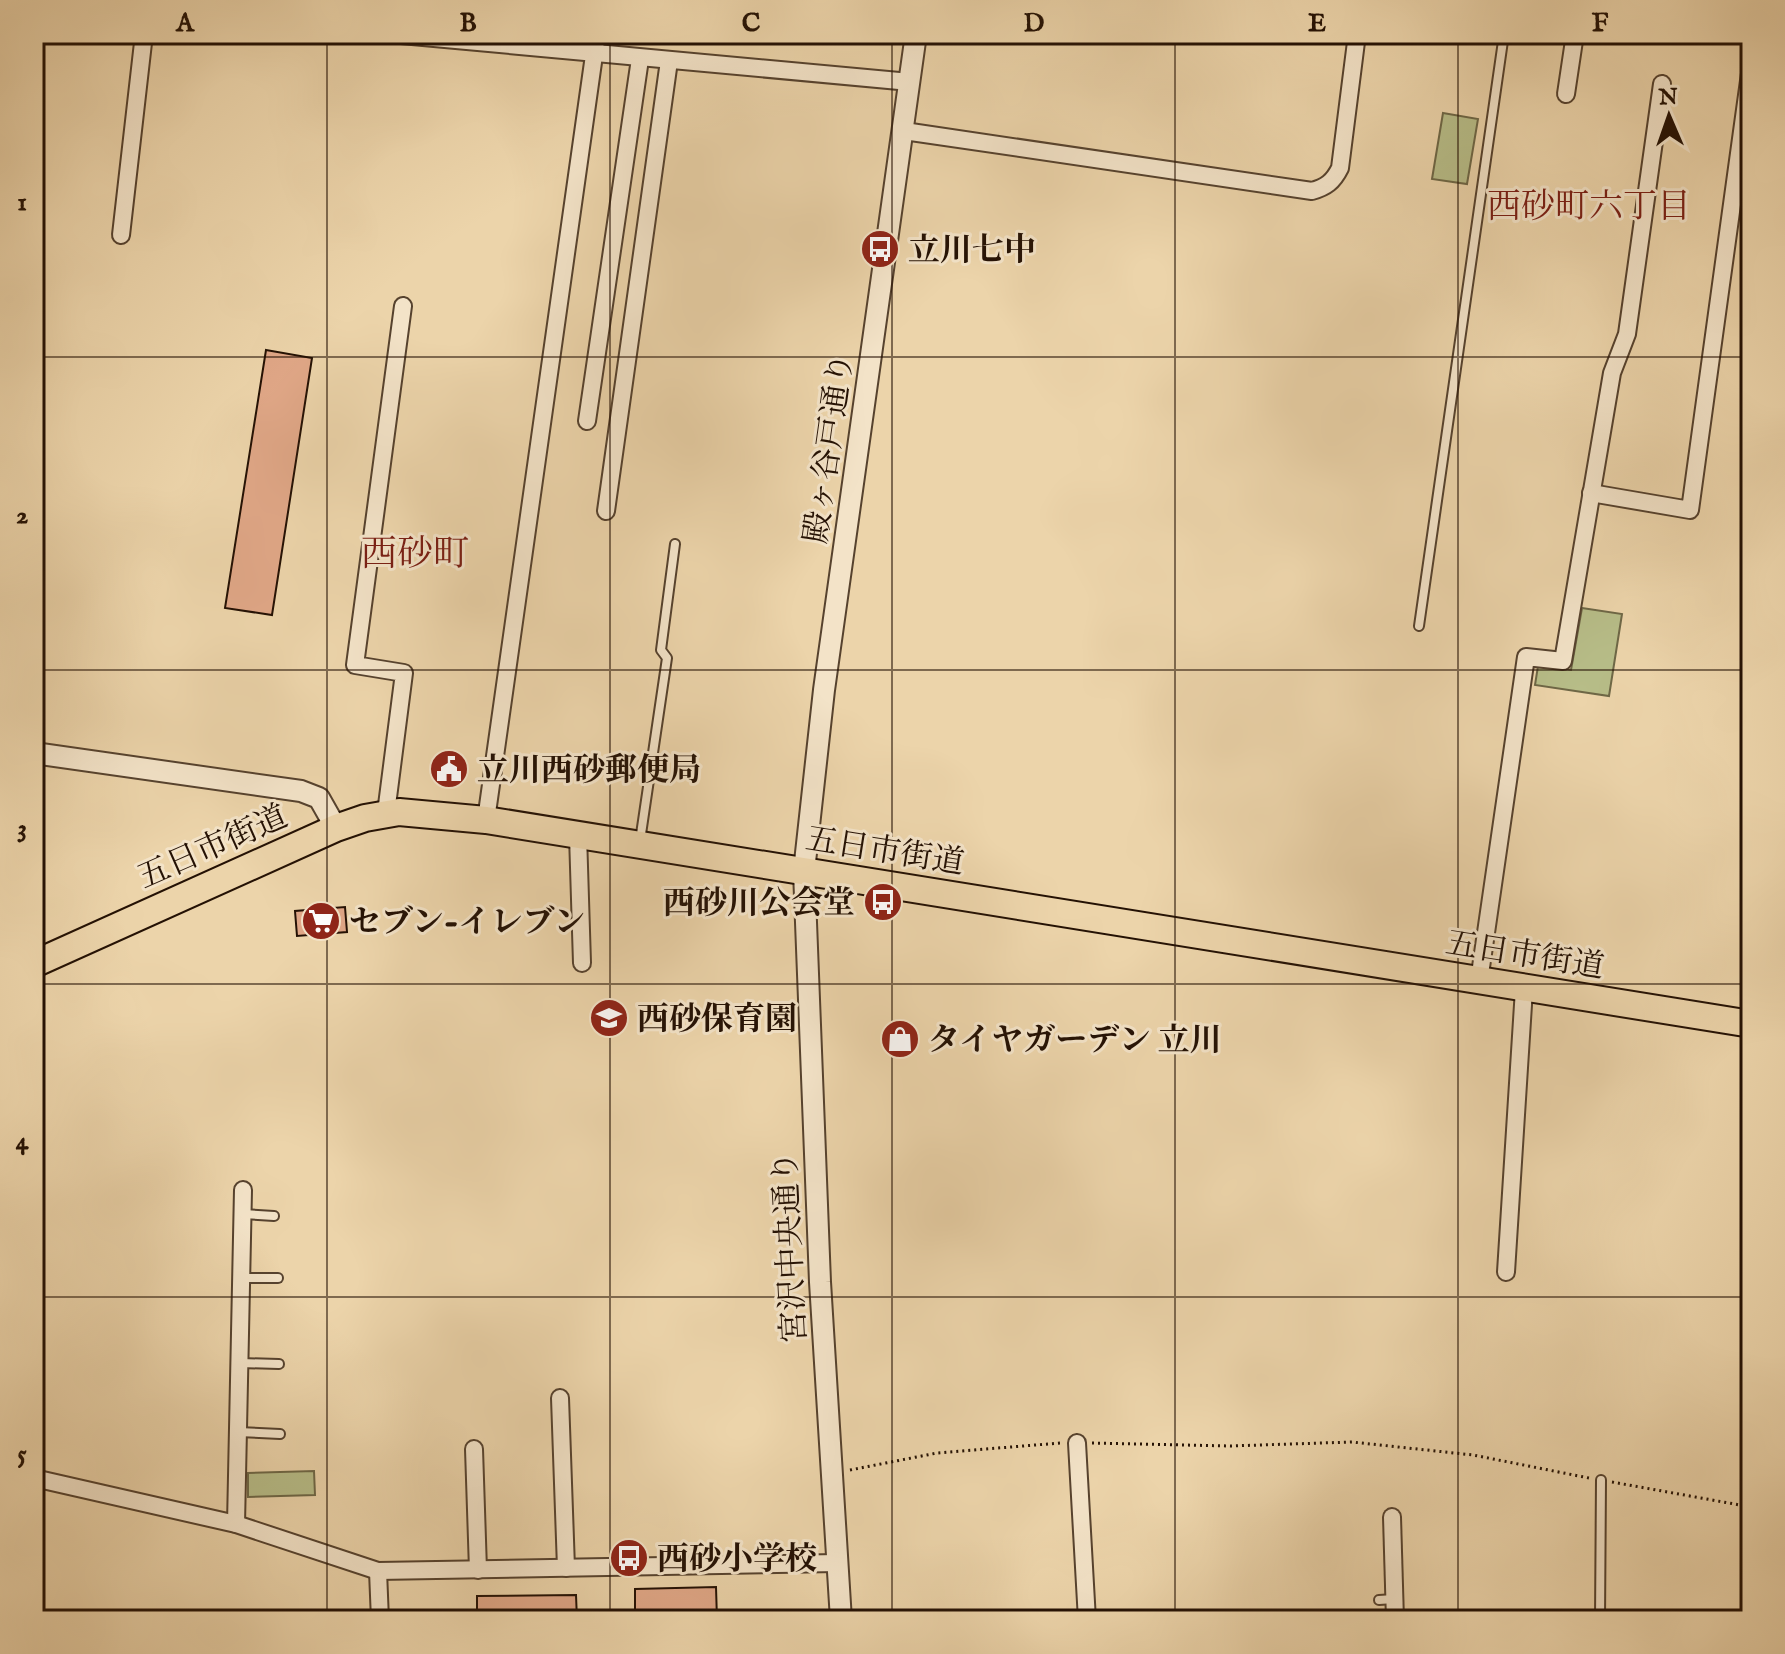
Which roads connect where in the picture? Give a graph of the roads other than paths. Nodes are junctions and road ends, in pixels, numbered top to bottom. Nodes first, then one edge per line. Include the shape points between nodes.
1 (144, 34) edge
2 (390, 34) edge
3 (597, 34) edge
4 (916, 34) edge
5 (1357, 34) edge
6 (1504, 34) edge
7 (1575, 34) edge
8 (593, 55) junction
9 (640, 59) junction
10 (669, 61) junction
11 (1751, 66) edge
12 (910, 82) junction
13 (1662, 84) dead end
14 (1566, 94) dead end
15 (904, 131) junction
16 (121, 235) dead end
17 (403, 306) dead end
18 (596, 358) junction
19 (626, 363) junction
20 (587, 421) dead end
21 (1591, 493) junction
22 (606, 511) dead end
23 (675, 544) dead end
24 (1419, 626) dead end
25 (34, 753) edge
26 (386, 813) junction
27 (486, 820) junction
28 (336, 828) junction
29 (578, 835) junction
30 (640, 846) junction
31 (804, 871) junction
32 (582, 963) dead end
33 (34, 964) edge
34 (1479, 981) junction
35 (1524, 989) junction
36 (1751, 1024) edge
37 (243, 1190) dead end
38 (242, 1214) junction
39 (274, 1216) dead end
40 (1506, 1272) dead end
41 (241, 1278) junction
42 (278, 1278) dead end
43 (239, 1363) junction
44 (279, 1364) dead end
45 (560, 1398) dead end
46 (238, 1432) junction
47 (280, 1434) dead end
48 (1077, 1443) road end
49 (474, 1449) dead end
50 (34, 1478) edge
51 (1601, 1480) road end
52 (1392, 1517) dead end
53 (236, 1524) junction
54 (838, 1563) junction
55 (566, 1568) junction
56 (478, 1570) junction
57 (378, 1571) junction
58 (380, 1620) edge
59 (841, 1620) edge
60 (1087, 1620) edge
61 (1395, 1620) edge
62 (1600, 1620) edge

1 - 16 street
2 - 8 street
3 - 8 street
4 - 12 street, 殿ヶ谷戸通り
5 - 15 street via 1340,168 1335,179 1312,191
6 - 24 lane
7 - 14 street
8 - 9 street
8 - 27 street
9 - 10 street
9 - 18 street
10 - 12 street
10 - 19 street
11 - 21 street via 1690,510
12 - 15 street, 殿ヶ谷戸通り
13 - 21 street via 1627,334 1612,373
15 - 31 street, 殿ヶ谷戸通り via 824,690
17 - 26 street via 355,665 404,673
18 - 19 street
18 - 20 street
19 - 22 street
21 - 34 street via 1563,661 1526,657
23 - 30 lane via 661,650 667,658
25 - 28 street via 301,791 319,798
26 - 27 main road, 五日市街道
26 - 28 main road, 五日市街道
27 - 29 main road, 五日市街道
28 - 33 main road, 五日市街道
29 - 30 main road, 五日市街道
29 - 32 street
30 - 31 main road, 五日市街道
31 - 34 main road, 五日市街道
31 - 54 street, 宮沢中央通り via 817,1219
34 - 35 main road, 五日市街道
35 - 36 main road, 五日市街道
35 - 40 street
37 - 38 street
38 - 39 lane
38 - 41 street
41 - 42 lane
41 - 43 street
43 - 44 lane
43 - 46 street
45 - 55 street
46 - 47 lane
46 - 53 street
48 - 60 street
49 - 56 street via 481,1479
50 - 53 street
51 - 62 lane
52 - 61 street via 1387,1599
53 - 57 street
54 - 55 street
54 - 59 street, 宮沢中央通り
55 - 56 street
56 - 57 street
57 - 58 street

